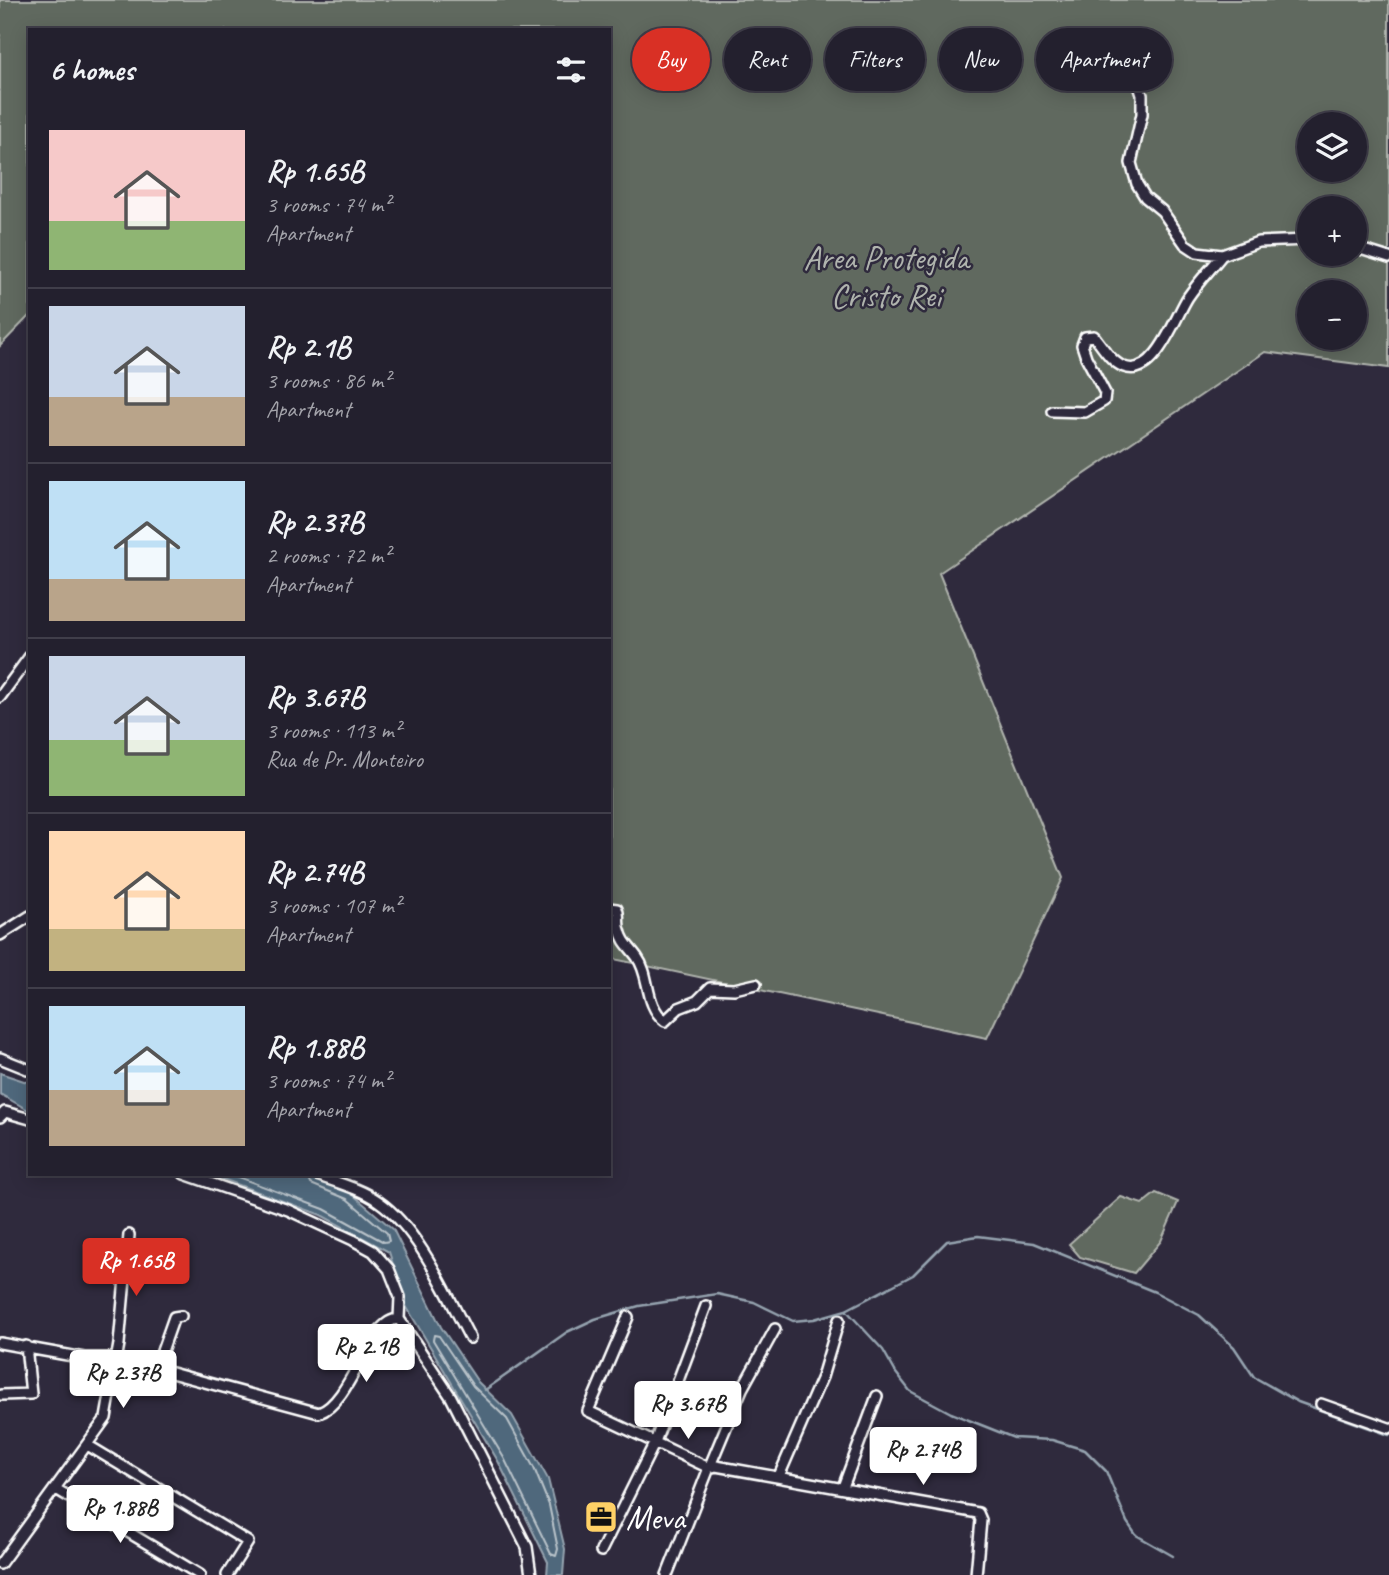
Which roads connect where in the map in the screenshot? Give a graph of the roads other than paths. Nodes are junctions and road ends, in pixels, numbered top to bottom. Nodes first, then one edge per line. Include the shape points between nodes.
1 (1141, 91) edge
2 (1297, 240) edge
3 (1367, 251) edge
4 (1223, 256) junction
5 (1389, 258) edge
6 (1052, 411) dead end
7 (28, 659) edge
8 (0, 697) edge
9 (611, 908) edge
10 (28, 917) edge
11 (0, 935) edge
12 (756, 984) dead end
13 (0, 1058) edge
14 (28, 1069) edge
15 (0, 1117) edge
16 (28, 1118) edge
17 (190, 1176) edge
18 (319, 1176) edge
19 (129, 1235) dead end
20 (706, 1306) dead end
21 (181, 1316) dead end
22 (628, 1317) dead end
23 (399, 1318) junction
24 (839, 1320) dead end
25 (775, 1329) dead end
26 (470, 1338) dead end
27 (0, 1343) edge
28 (26, 1346) junction
29 (116, 1358) junction
30 (156, 1368) junction
31 (1, 1395) edge
32 (877, 1396) dead end
33 (1321, 1405) dead end
34 (1389, 1427) edge
35 (654, 1442) junction
36 (89, 1446) junction
37 (709, 1468) junction
38 (779, 1476) junction
39 (843, 1487) junction
40 (56, 1489) junction
41 (601, 1551) dead end
42 (0, 1564) edge
43 (200, 1575) edge
44 (227, 1575) edge
45 (531, 1575) edge
46 (667, 1575) edge
47 (975, 1575) edge

1 - 4 street via 1142,114 1131,163 1137,184 1185,244
2 - 4 street via 1258,242
3 - 5 street
4 - 6 street via 1185,301 1167,339 1140,366 1120,365 1094,336 1085,337 1083,350 1105,393 1104,401 1084,412
7 - 8 street
9 - 12 street via 618,909 618,927 627,949 637,956 651,1002 665,1021 710,988
10 - 11 street
13 - 14 street
15 - 16 street via 5,1112
17 - 23 street via 288,1210 373,1251 400,1297
18 - 26 street via 376,1200 394,1214 432,1267
19 - 29 street
20 - 35 street
21 - 30 street via 174,1317
22 - 35 street via 588,1411
23 - 30 street via 381,1328 353,1377 330,1407 319,1413
23 - 45 street via 450,1397 527,1546
24 - 38 street via 822,1377
25 - 37 street via 742,1389
27 - 28 street
28 - 29 street via 84,1358
28 - 31 street via 31,1394
29 - 30 street
29 - 36 street via 106,1418
32 - 39 street
33 - 34 street
35 - 37 street
35 - 41 street
36 - 40 street
36 - 44 street via 248,1542
37 - 38 street
37 - 46 street
38 - 39 street
39 - 47 street via 978,1513
40 - 42 street
40 - 43 street

